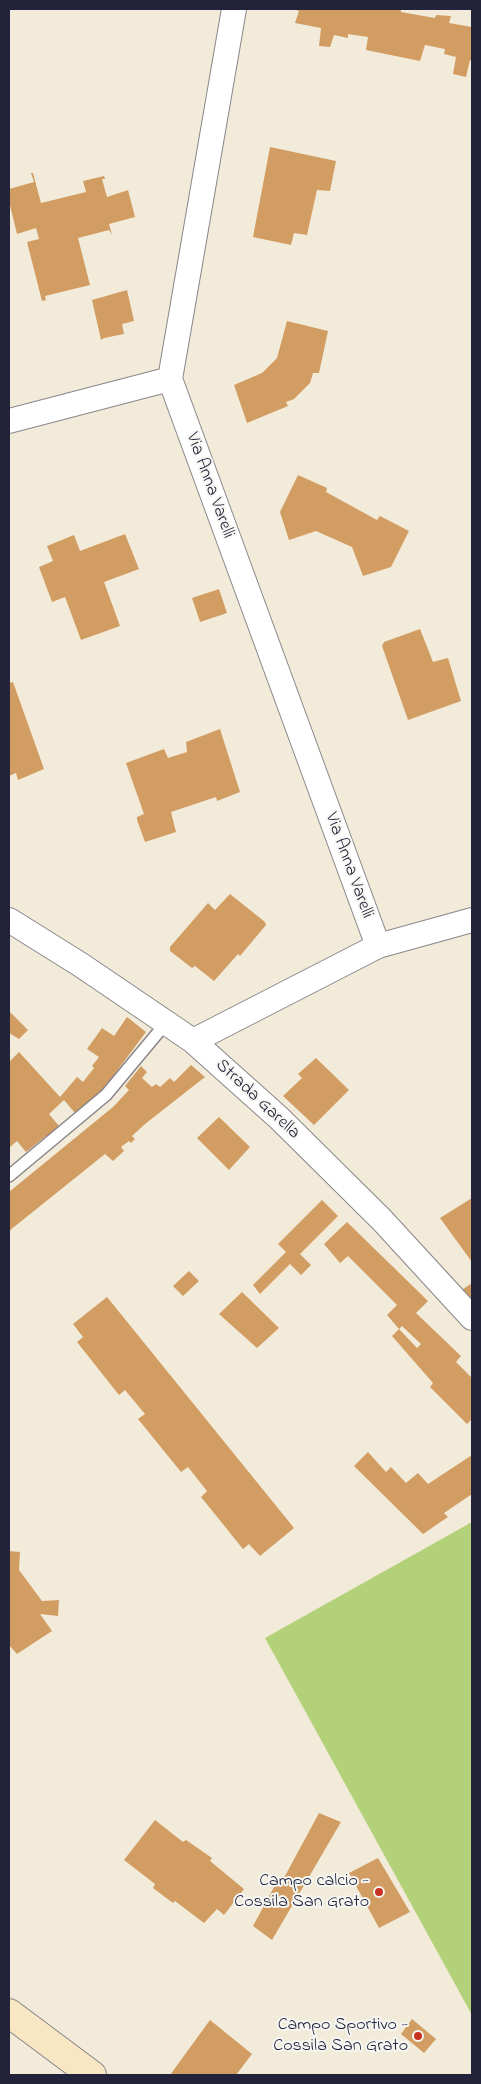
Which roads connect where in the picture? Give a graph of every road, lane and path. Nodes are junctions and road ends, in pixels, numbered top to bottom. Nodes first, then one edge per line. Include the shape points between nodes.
1 (234, 9) edge
2 (170, 379) junction
3 (9, 421) edge
4 (9, 920) edge
5 (472, 920) edge
6 (378, 946) junction
7 (166, 1023) junction
8 (193, 1041) junction
9 (9, 1176) edge
10 (472, 1318) edge
11 (9, 2014) edge
12 (92, 2075) edge

1 - 2 street, Via Anna Varelli
2 - 3 street
2 - 6 street, Via Anna Varelli
4 - 7 street, Strada Garella
5 - 6 street
6 - 8 street
7 - 8 street, Strada Garella
7 - 9 lane via 106,1095
8 - 10 street, Strada Garella via 279,1118 382,1220
11 - 12 main road

